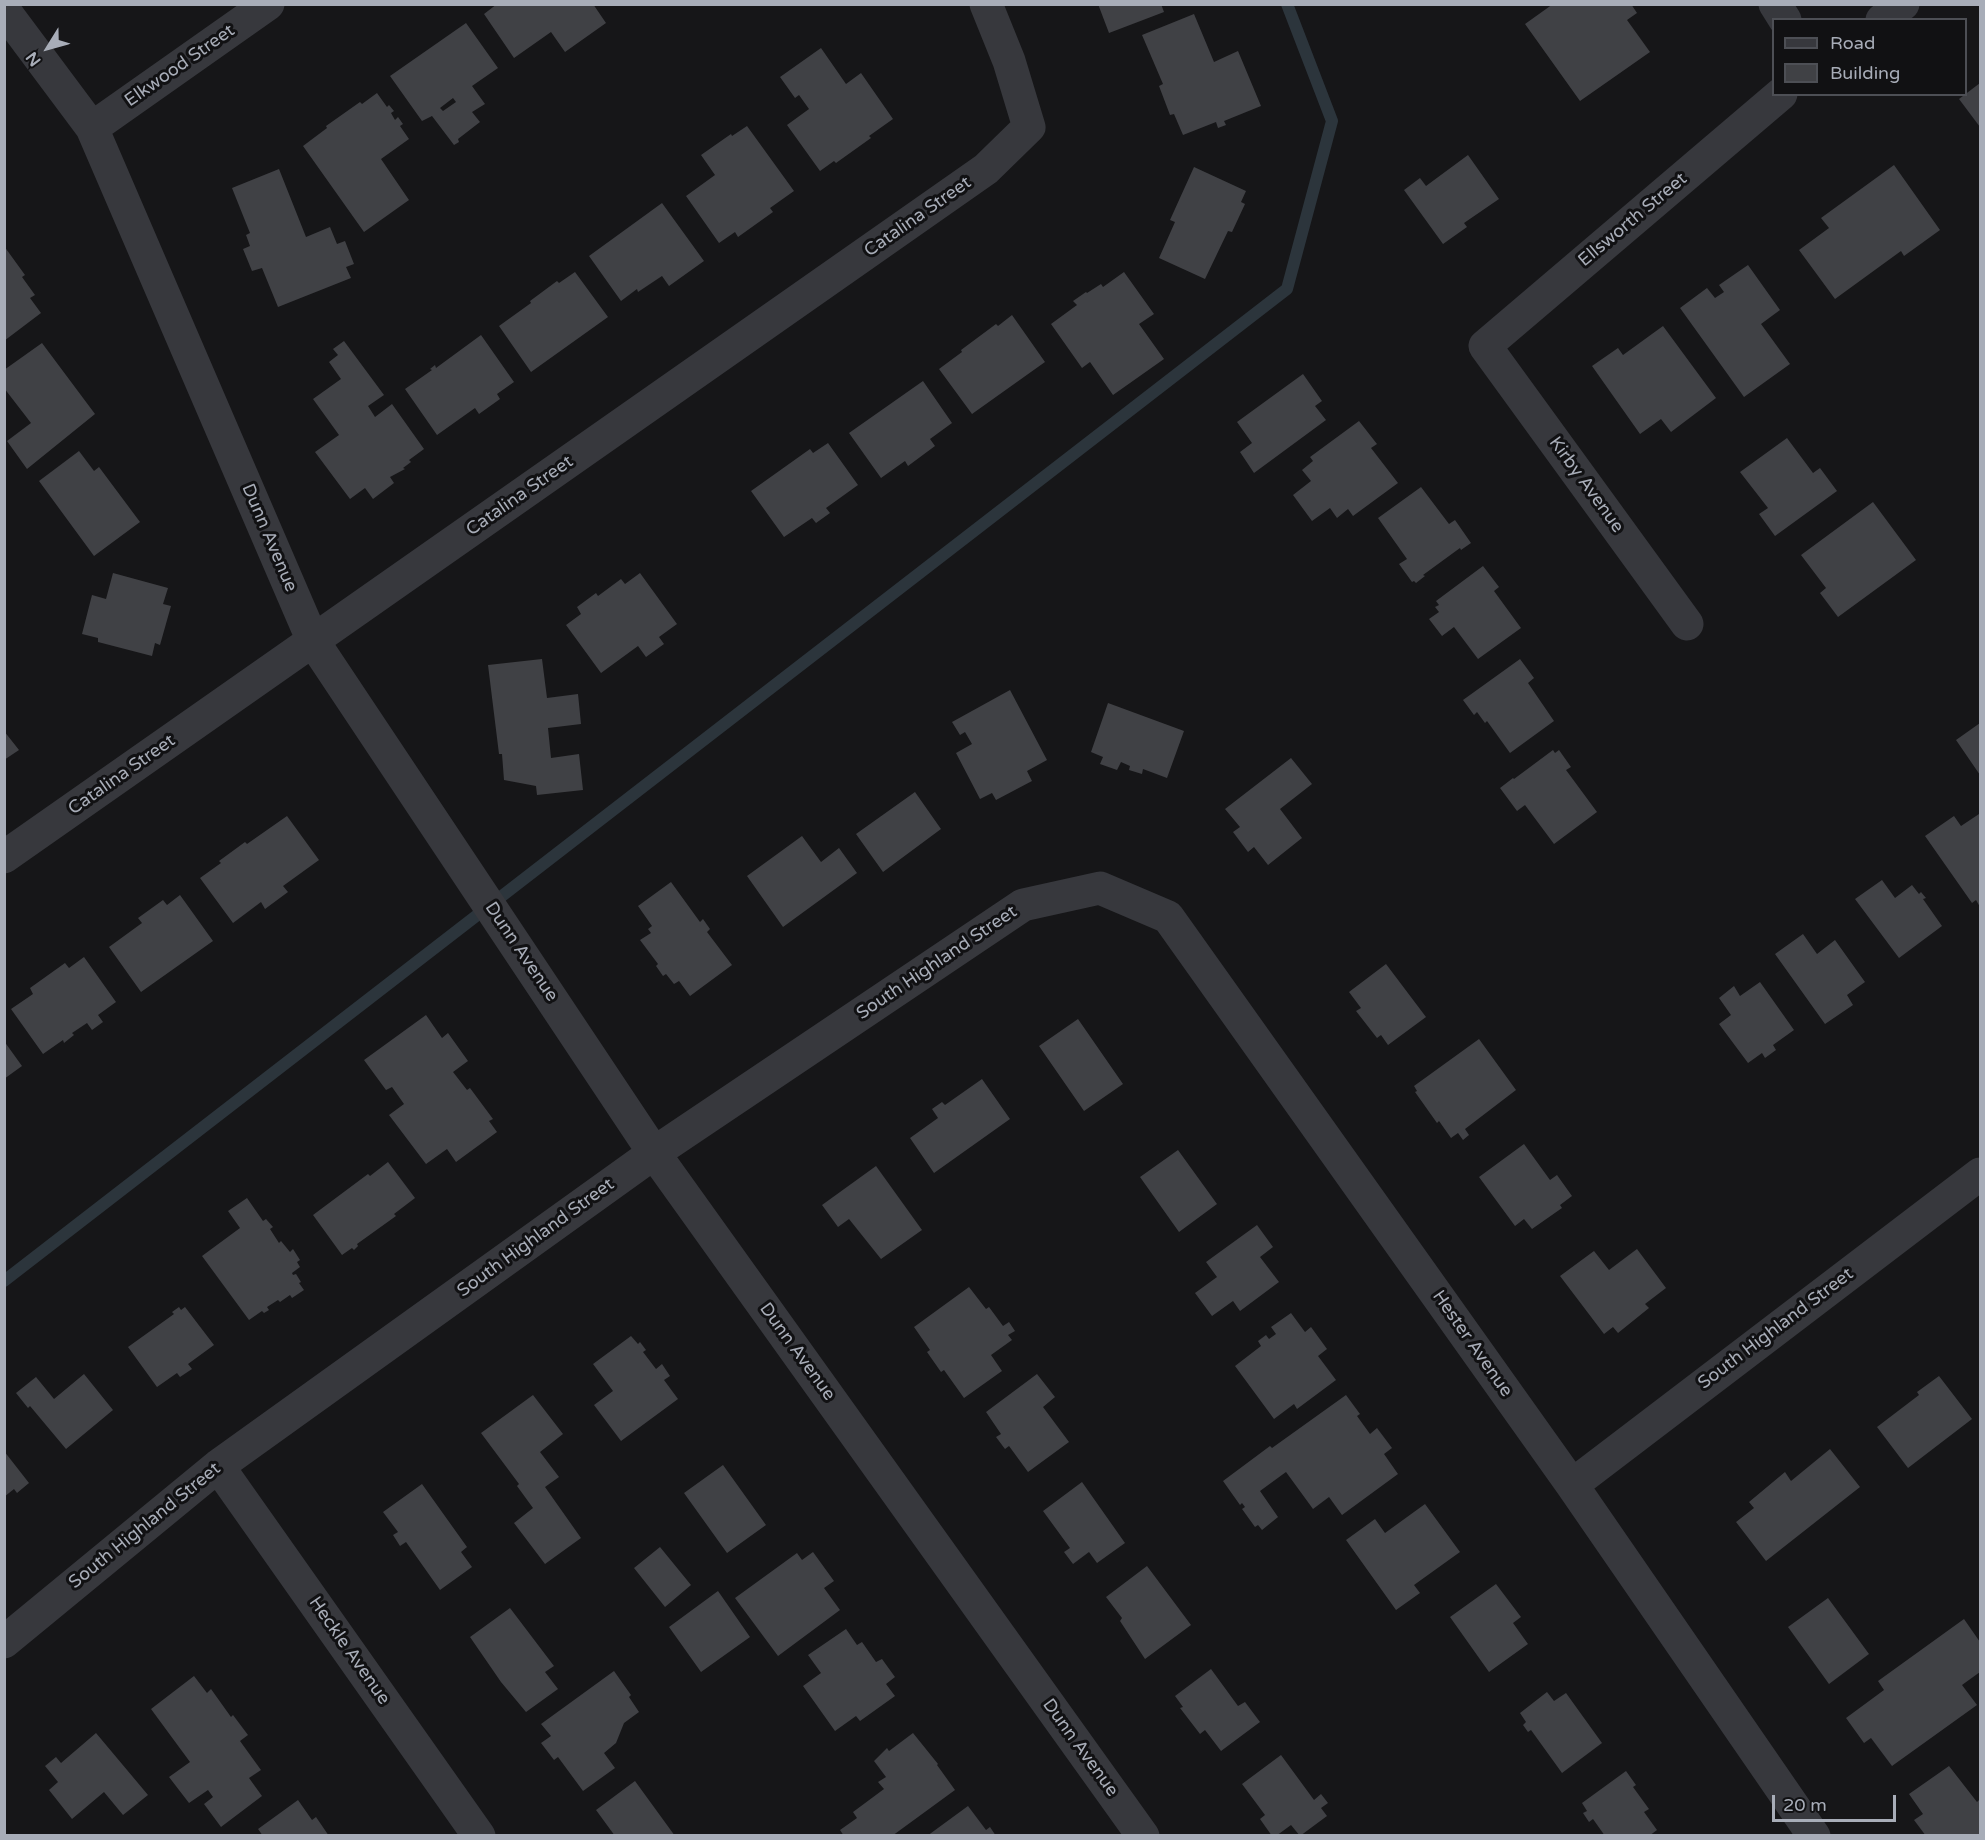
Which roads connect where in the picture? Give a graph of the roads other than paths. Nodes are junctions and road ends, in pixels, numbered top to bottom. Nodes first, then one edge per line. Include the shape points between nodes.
1 (268, 4) edge
2 (986, 4) edge
3 (1775, 4) edge
4 (1903, 4) edge
5 (4, 10) edge
6 (1784, 18) edge
7 (1885, 18) edge
8 (1779, 96) edge
9 (92, 128) junction
10 (1485, 346) joint
11 (1686, 624) dead end
12 (313, 641) junction
13 (4, 857) edge
14 (1100, 888) joint
15 (654, 1153) junction
16 (1980, 1174) edge
17 (218, 1466) junction
18 (1572, 1485) junction
19 (4, 1642) edge
20 (479, 1836) edge
21 (1143, 1836) edge
22 (1814, 1836) edge

1 - 9 street, Elkwood Street
2 - 12 street, Catalina Street via 1029,127 986,169
3 - 6 street
4 - 7 street
5 - 9 street, Dunn Avenue
8 - 10 street, Ellsworth Street
9 - 12 street, Dunn Avenue
10 - 11 street, Kirby Avenue
12 - 13 street, Catalina Street
12 - 15 street, Dunn Avenue
14 - 15 street, South Highland Street via 1023,905
14 - 18 street, Hester Avenue via 1168,917
15 - 17 street, South Highland Street
15 - 21 street, Dunn Avenue
16 - 18 street, South Highland Street
17 - 19 street, South Highland Street
17 - 20 street, Heckle Avenue
18 - 22 street, Hester Avenue

